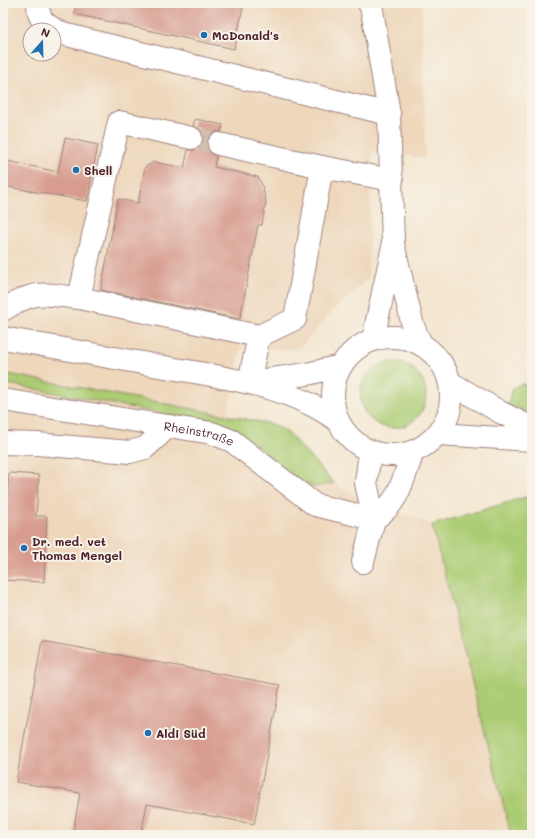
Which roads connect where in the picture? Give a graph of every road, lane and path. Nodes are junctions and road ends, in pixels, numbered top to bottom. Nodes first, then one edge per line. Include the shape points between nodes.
1 (38, 3) edge
2 (369, 3) edge
3 (389, 114) junction
4 (191, 138) tunnel mouth
5 (219, 144) tunnel mouth
6 (322, 167) junction
7 (392, 180) junction
8 (393, 244) junction
9 (79, 298) junction
10 (3, 310) edge
11 (259, 336) junction
12 (3, 338) edge
13 (373, 339) junction
14 (421, 344) junction
15 (341, 366) junction
16 (249, 382) junction
17 (451, 384) junction
18 (3, 400) edge
19 (338, 421) junction
20 (169, 426) junction
21 (532, 428) edge
22 (439, 434) junction
23 (532, 440) edge
24 (3, 443) edge
25 (370, 451) junction
26 (413, 452) junction
27 (374, 519) junction
28 (363, 562) dead end

1 - 3 main road via 38,14 44,24 63,34
2 - 3 main road
3 - 7 main road
4 - 9 main road via 119,122
5 - 6 main road
6 - 7 main road
6 - 11 main road via 295,319
7 - 8 main road
8 - 13 main road
8 - 14 main road via 413,326
9 - 10 main road via 35,294
9 - 11 main road
11 - 16 main road
12 - 16 main road
13 - 14 main road via 389,336 406,338
13 - 15 main road via 350,354
14 - 17 main road via 434,354 445,368
15 - 16 main road via 307,374
15 - 19 main road via 335,379 333,393
16 - 19 main road via 304,401
17 - 21 main road
17 - 22 main road via 451,407 448,419
18 - 20 main road, Rheinstraße
19 - 25 main road via 346,434
20 - 24 main road via 145,448 130,452
20 - 27 main road, Rheinstraße via 212,433 232,441 315,506
22 - 23 main road
22 - 26 main road via 427,445
25 - 26 main road via 384,456 399,456
25 - 27 main road via 366,482
26 - 27 main road via 393,503 385,513
27 - 28 main road

